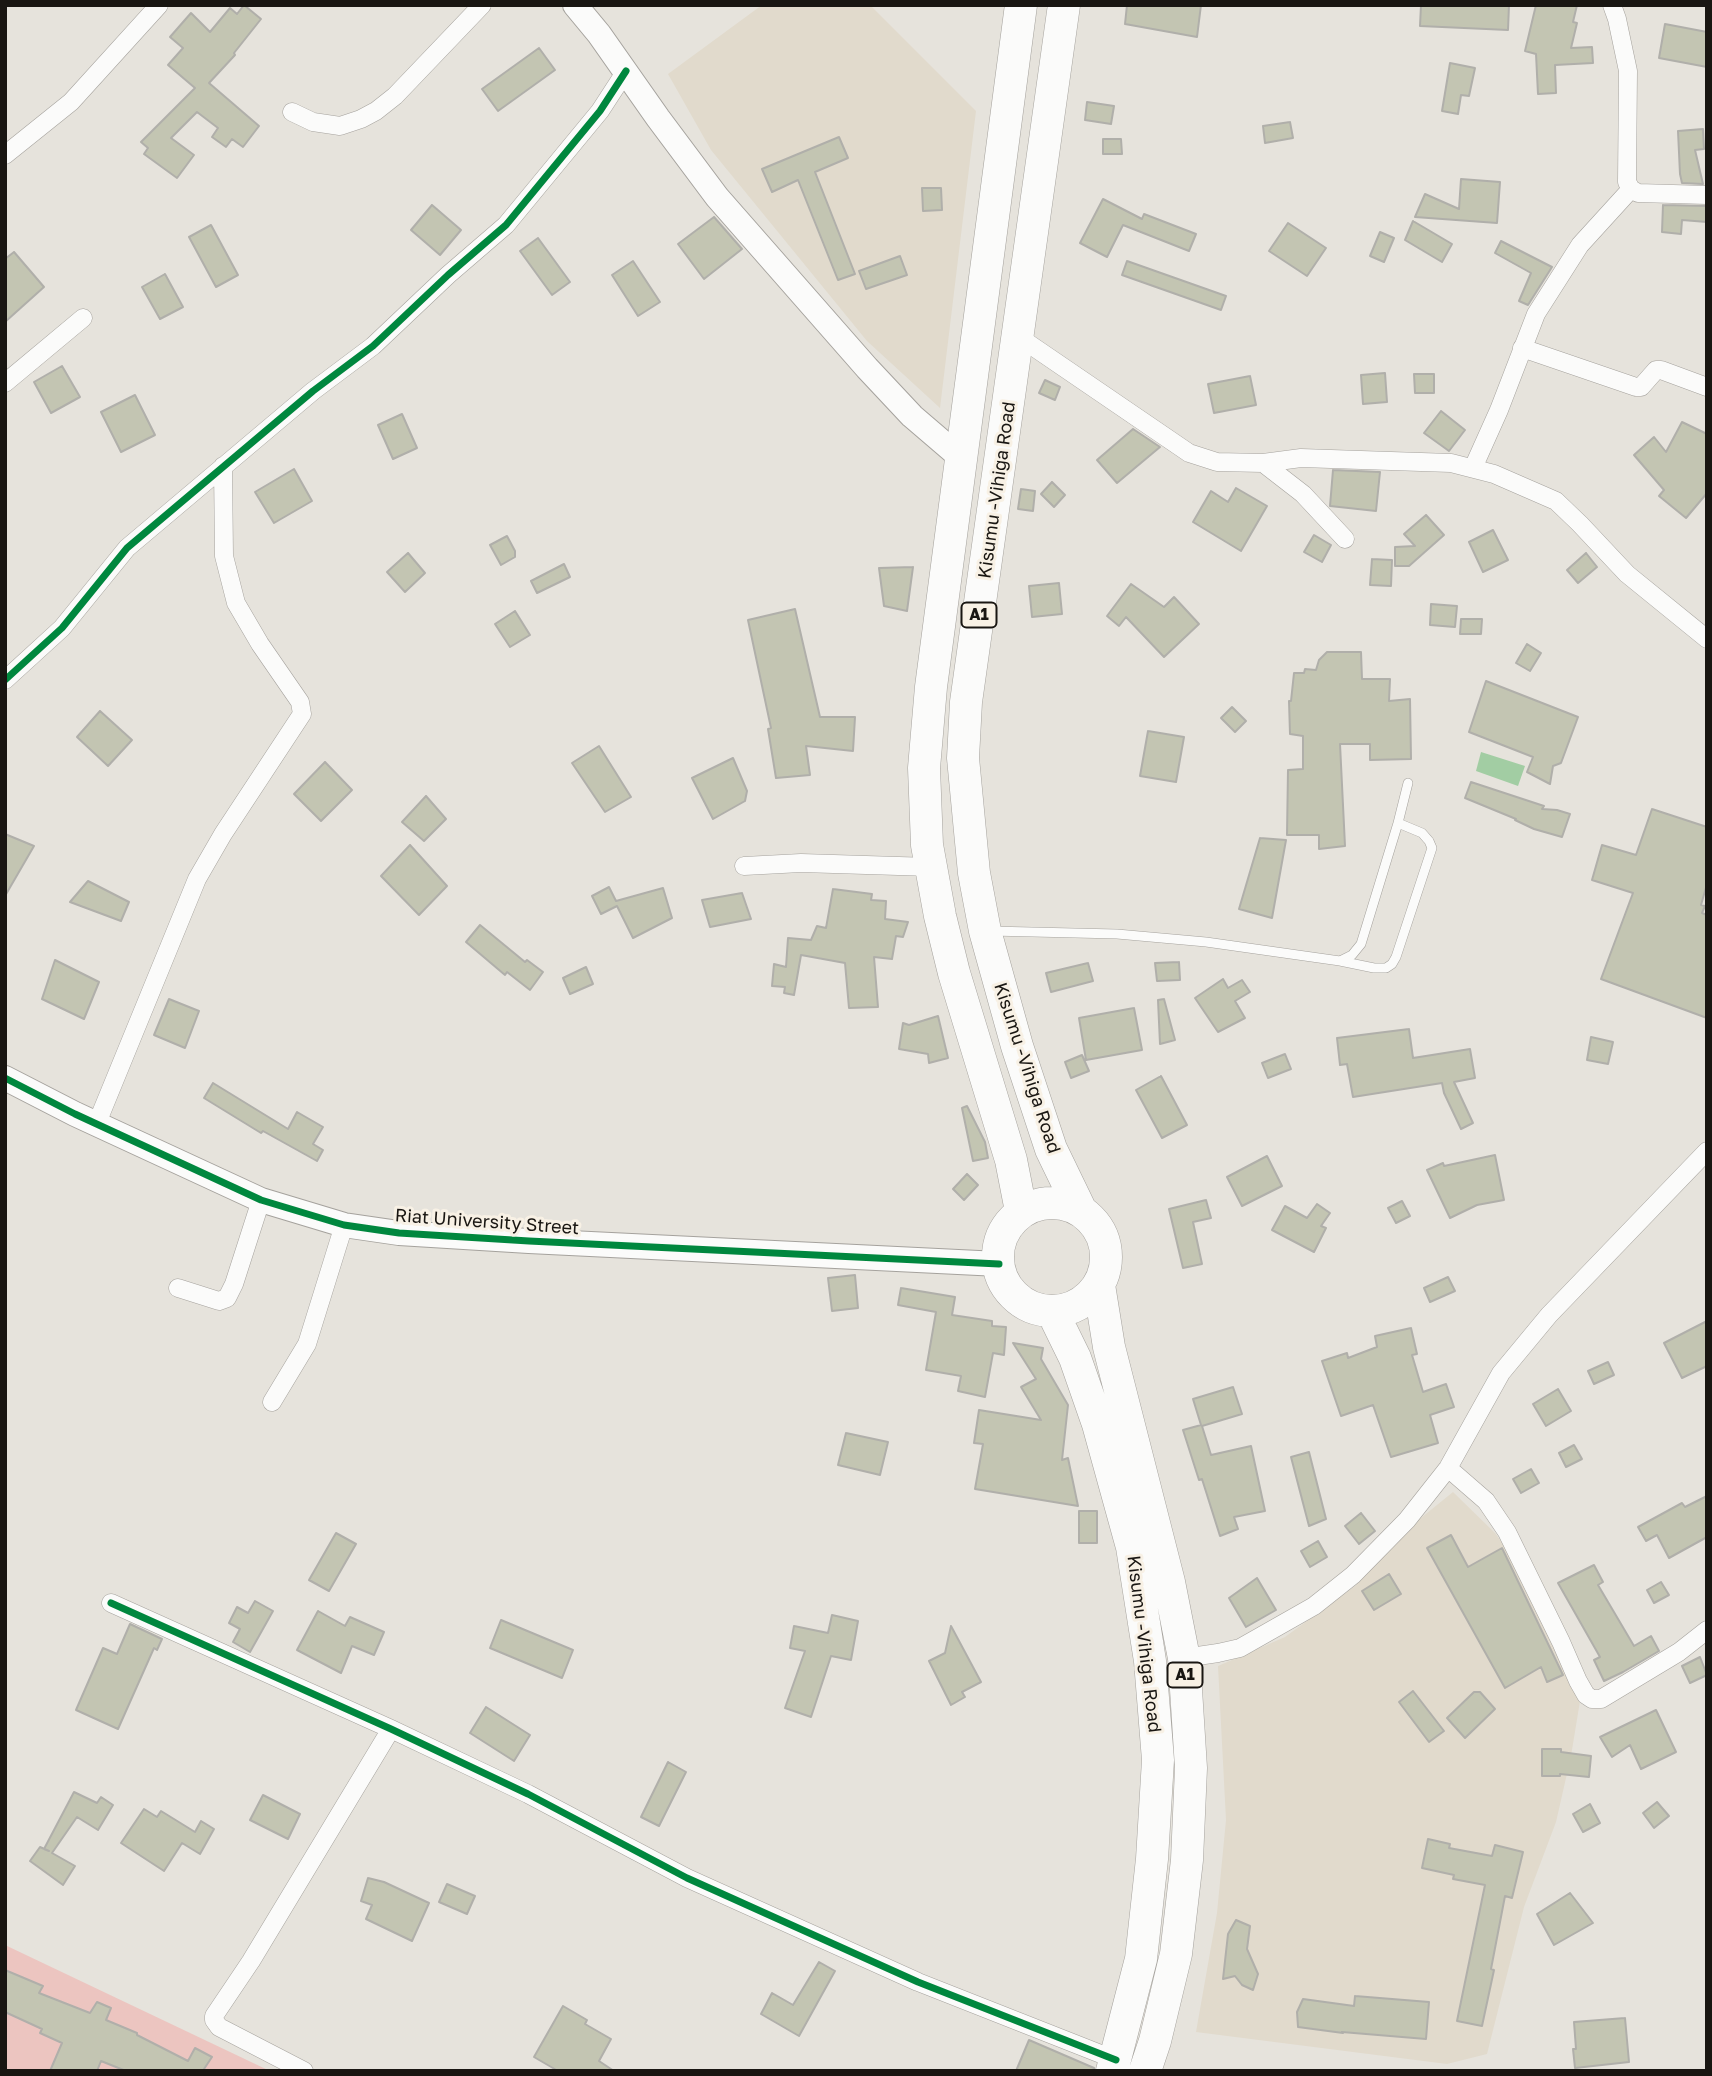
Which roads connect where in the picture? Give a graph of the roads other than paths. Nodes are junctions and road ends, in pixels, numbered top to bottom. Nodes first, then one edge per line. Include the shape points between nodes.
1 (159, 5) edge
2 (482, 5) edge
3 (575, 5) edge
4 (1021, 5) edge
5 (1064, 5) edge
6 (1612, 5) edge
7 (626, 71) junction
8 (292, 111) dead end
9 (5, 155) edge
10 (1631, 188) junction
11 (1707, 195) edge
12 (83, 317) dead end
13 (1019, 337) junction
14 (1522, 348) junction
15 (5, 383) edge
16 (1707, 387) edge
17 (961, 458) junction
18 (1263, 463) junction
19 (223, 466) junction
20 (1473, 468) junction
21 (1345, 539) dead end
22 (1707, 639) edge
23 (5, 680) edge
24 (1408, 783) dead end
25 (1398, 823) junction
26 (744, 866) dead end
27 (931, 867) junction
28 (985, 931) junction
29 (1340, 961) junction
30 (5, 1078) edge
31 (97, 1123) junction
32 (1707, 1151) edge
33 (261, 1200) junction
34 (1021, 1211) junction
35 (1081, 1211) junction
36 (344, 1225) junction
37 (999, 1264) junction
38 (1099, 1285) junction
39 (178, 1287) dead end
40 (1052, 1311) junction
41 (272, 1402) dead end
42 (1448, 1468) junction
43 (111, 1602) dead end
44 (1707, 1630) edge
45 (1184, 1658) junction
46 (391, 1729) junction
47 (1114, 2066) edge
48 (304, 2071) edge
49 (1145, 2071) edge

1 - 9 street via 71,102
2 - 8 street via 376,111 340,126 313,122
3 - 7 street
4 - 17 highway, A1
5 - 13 highway, Kisumu -Vihiga Road / A1
6 - 10 street via 1627,63 1627,182
7 - 17 street via 726,207 876,378
7 - 19 street via 600,111 506,225 373,346
10 - 11 street via 1638,193
10 - 14 street via 1580,246 1536,314
12 - 15 street
13 - 18 street via 1189,453 1217,462
13 - 28 highway, Kisumu -Vihiga Road / A1 via 966,702 963,758 974,873
14 - 16 street via 1636,387 1656,370
14 - 20 street
17 - 27 highway, A1 via 924,768
18 - 20 street via 1301,458 1451,463
18 - 21 street via 1303,494
19 - 23 street via 127,548 62,628
19 - 31 street via 224,556 236,603 300,702 302,714 197,880
20 - 22 street via 1556,502 1627,574
24 - 25 lane
25 - 29 lane via 1361,944
25 - 29 lane via 1422,833 1432,848 1396,957 1386,968
26 - 27 street
27 - 34 highway, A1 via 951,961 1012,1160
28 - 29 lane via 1117,934
28 - 35 highway, Kisumu -Vihiga Road / A1 via 1051,1149
30 - 31 street, Riat University Street
31 - 33 street, Riat University Street
32 - 42 street via 1549,1315 1509,1363
33 - 36 street, Riat University Street
33 - 39 street via 227,1298 219,1301
34 - 35 highway via 1053,1202
34 - 37 highway via 1001,1238
35 - 38 highway, A1 via 1100,1230 1106,1248
36 - 37 street, Riat University Street via 529,1241
36 - 41 street via 307,1344
37 - 40 highway via 1007,1287 1018,1299
38 - 40 highway via 1087,1299
38 - 45 highway, Kisumu -Vihiga Road / A1 via 1109,1347
40 - 47 highway, Kisumu -Vihiga Road / A1 via 1098,1424 1132,1547 1150,1661 1158,1760 1153,1859 1141,1959
42 - 44 street via 1486,1501 1507,1532 1578,1681 1592,1699 1601,1699
42 - 45 street via 1407,1520 1353,1575 1314,1606 1240,1648
43 - 46 street
45 - 49 highway, Kisumu -Vihiga Road / A1 via 1191,1768 1187,1860 1176,1954
46 - 47 street via 528,1794 687,1878
46 - 48 street via 214,2016 219,2027

